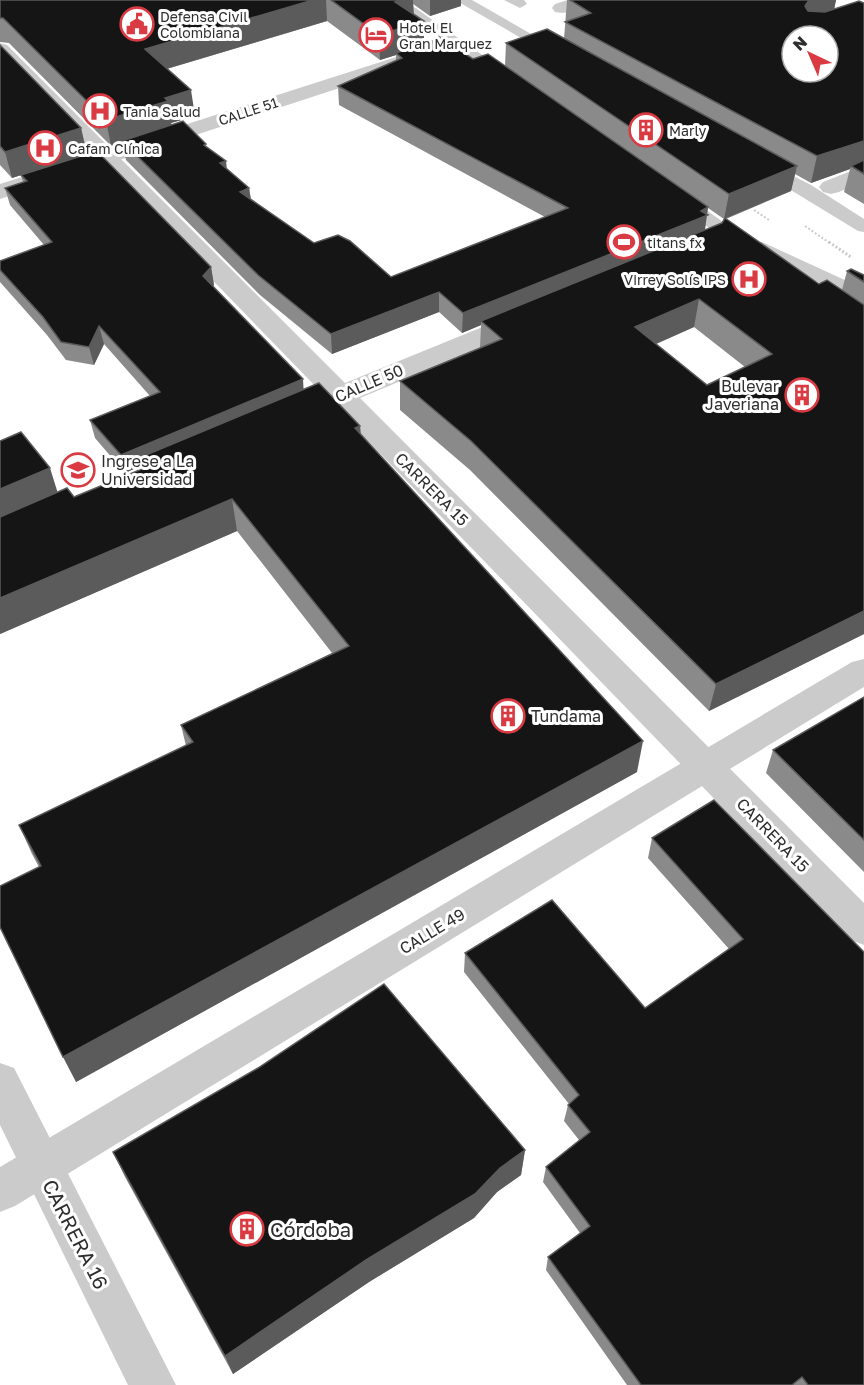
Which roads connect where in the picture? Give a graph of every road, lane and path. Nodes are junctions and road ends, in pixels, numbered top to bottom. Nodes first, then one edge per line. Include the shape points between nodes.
1 (396, 0) edge
2 (462, 0) edge
3 (588, 0) edge
4 (562, 8) dead end
5 (0, 49) edge
6 (428, 53) edge
7 (566, 57) edge
8 (516, 85) edge
9 (106, 157) junction
10 (753, 160) edge
11 (864, 173) edge
12 (0, 192) edge
13 (669, 192) edge
14 (825, 192) junction
15 (798, 222) dead end
16 (864, 227) edge
17 (730, 234) junction
18 (864, 238) edge
19 (855, 260) dead end
20 (806, 288) edge
21 (864, 298) edge
22 (545, 311) edge
23 (340, 395) junction
24 (296, 414) edge
25 (864, 671) edge
26 (705, 767) junction
27 (864, 928) edge
28 (0, 1082) edge
29 (42, 1166) junction
30 (0, 1191) edge
31 (153, 1385) edge

1 - 8 lane
2 - 7 lane
3 - 4 street
5 - 9 street, CARRERA 15
6 - 9 street, CALLE 51
9 - 12 street, CALLE 51
9 - 23 street, CARRERA 15
10 - 14 lane
11 - 14 street
13 - 17 lane
14 - 16 lane
14 - 18 lane
15 - 19 path
17 - 20 lane
17 - 21 lane
22 - 23 street, CALLE 50
23 - 24 street, CALLE 50
23 - 26 street, CARRERA 15
25 - 26 street, CALLE 49
26 - 27 street, CARRERA 15
26 - 29 street, CALLE 49
28 - 29 street, CARRERA 16
29 - 30 street, CALLE 49
29 - 31 street, CARRERA 16

